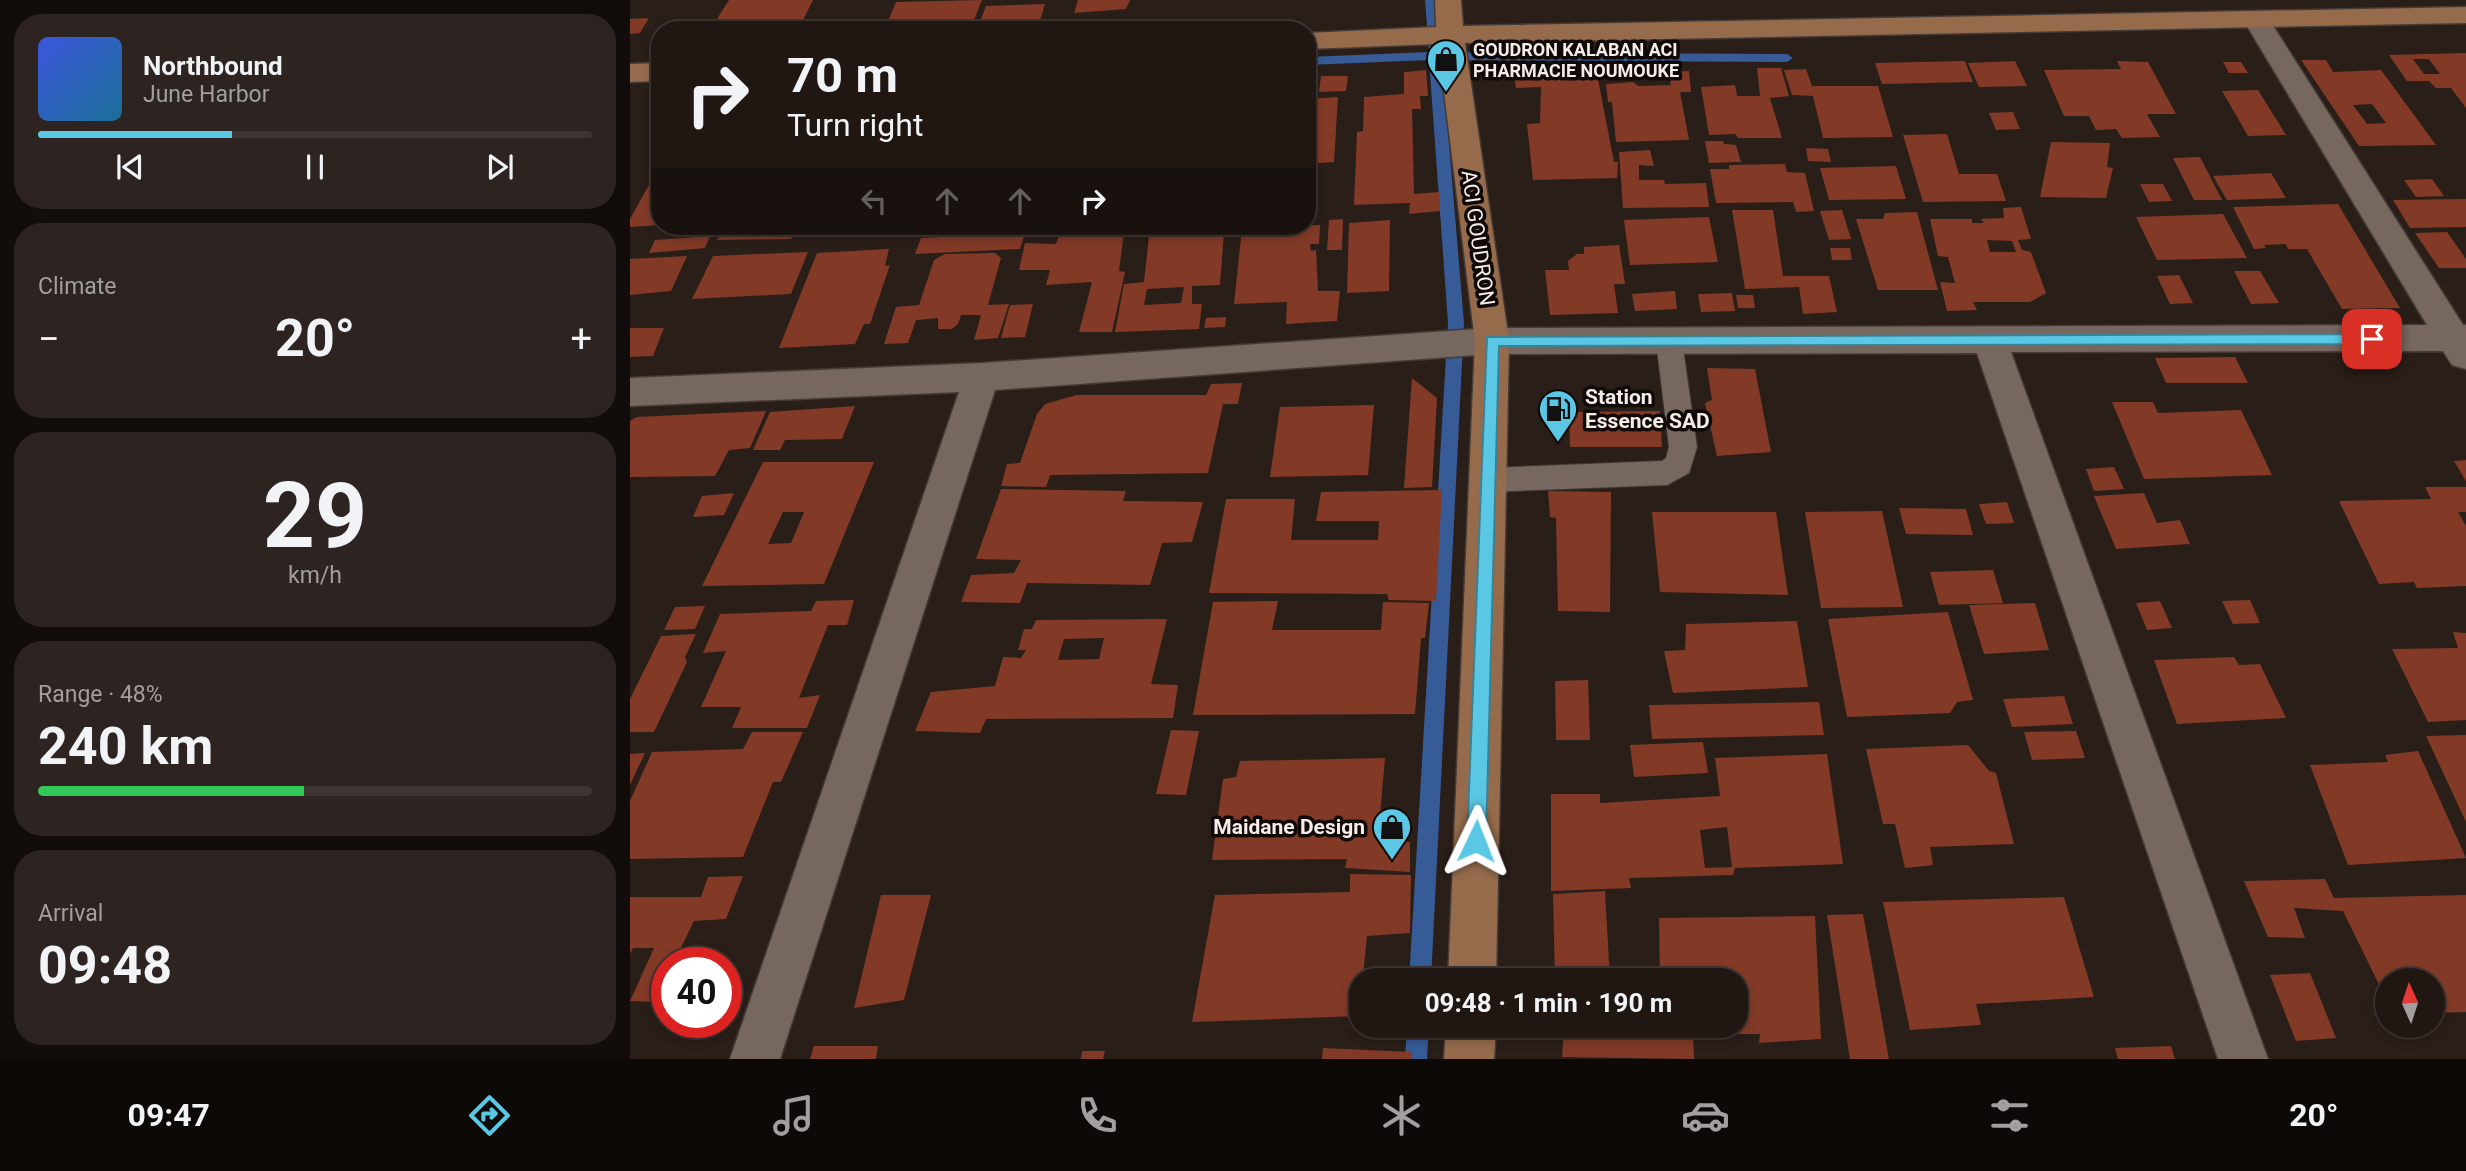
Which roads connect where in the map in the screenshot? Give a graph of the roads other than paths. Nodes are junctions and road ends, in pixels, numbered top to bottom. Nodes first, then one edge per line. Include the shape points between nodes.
1 (2466, 15) edge
2 (1449, 17) edge
3 (2257, 21) junction
4 (1316, 39) edge
5 (651, 73) edge
6 (630, 74) edge
7 (1492, 341) junction
8 (1670, 341) junction
9 (1990, 341) junction
10 (2462, 345) edge
11 (982, 377) junction
12 (630, 391) edge
13 (1488, 480) junction
14 (1472, 968) edge
15 (1470, 1038) edge
16 (755, 1059) edge
17 (1469, 1059) edge
18 (2243, 1059) edge

1 - 3 street
2 - 3 street
2 - 4 street
2 - 7 street, ACI GOUDRON
3 - 10 street
5 - 6 street
7 - 8 street
7 - 11 street
7 - 13 street, ACI GOUDRON
8 - 9 street
8 - 13 lane via 1683,447 1679,465 1667,473
9 - 10 street
9 - 18 street
11 - 12 street
11 - 16 street
13 - 14 street, ACI GOUDRON
15 - 17 street

